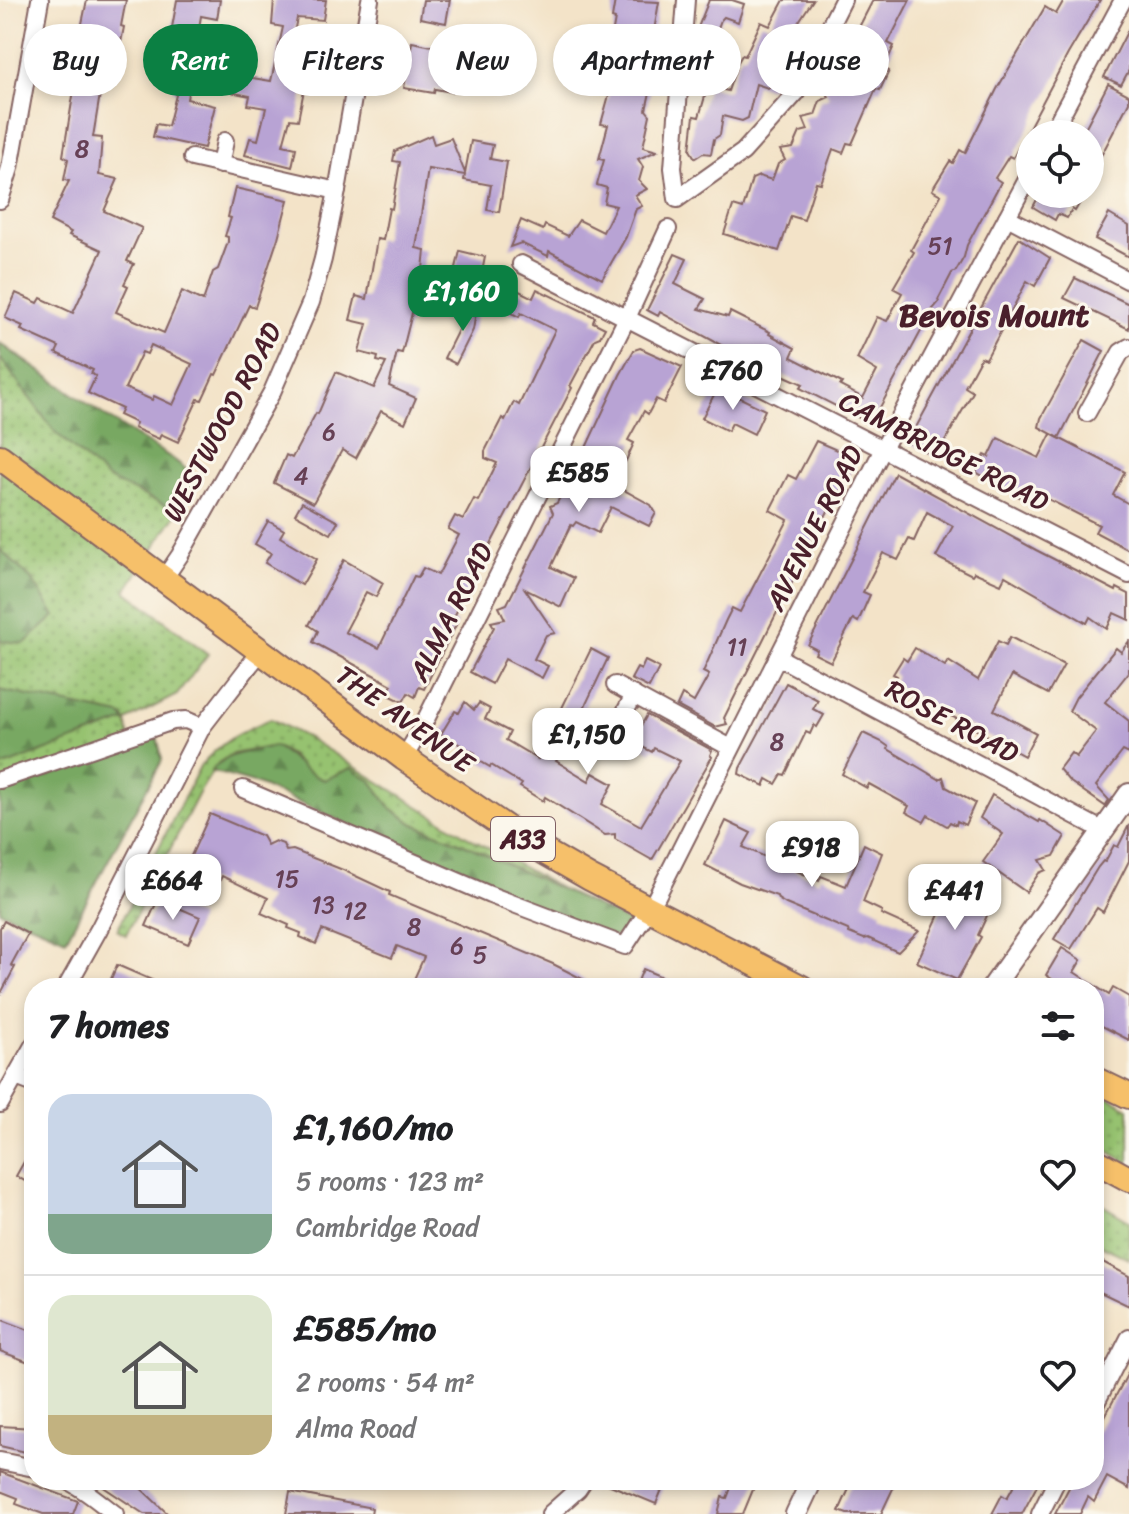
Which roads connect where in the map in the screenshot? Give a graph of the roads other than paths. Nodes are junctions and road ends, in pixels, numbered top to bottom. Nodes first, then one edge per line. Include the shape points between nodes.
1 (40, 0) edge
2 (370, 0) edge
3 (686, 0) edge
4 (843, 0) edge
5 (1123, 0) edge
6 (1059, 120) edge
7 (225, 141) dead end
8 (192, 158) dead end
9 (220, 165) junction
10 (337, 191) junction
11 (0, 200) edge
12 (1016, 200) edge
13 (1007, 217) junction
14 (668, 229) dead end
15 (521, 264) dead end
16 (1129, 281) edge
17 (627, 318) junction
18 (1129, 347) edge
19 (1087, 413) dead end
20 (883, 449) junction
21 (0, 457) edge
22 (1129, 575) edge
23 (163, 580) junction
24 (260, 652) junction
25 (778, 657) junction
26 (615, 685) dead end
27 (634, 695) junction
28 (624, 714) dead end
29 (202, 727) junction
30 (731, 748) junction
31 (404, 758) junction
32 (0, 780) edge
33 (243, 789) dead end
34 (1127, 802) edge
35 (1102, 830) junction
36 (649, 908) junction
37 (72, 978) edge
38 (783, 978) edge
39 (999, 978) edge
40 (24, 1062) edge
41 (16, 1077) junction
42 (24, 1080) edge
43 (1104, 1084) edge
44 (1129, 1096) edge
45 (0, 1104) edge
46 (1104, 1167) edge
47 (1129, 1179) edge
48 (1129, 1338) edge
49 (1104, 1387) edge
50 (0, 1461) edge
51 (24, 1466) edge
52 (87, 1490) edge
53 (577, 1490) edge
54 (807, 1490) edge
55 (1052, 1490) edge
56 (115, 1514) edge
57 (550, 1514) edge
58 (796, 1514) edge
59 (1040, 1514) edge

1 - 11 street
2 - 10 street, WESTWOOD ROAD
3 - 4 street via 673,168 677,199 743,152 796,93
5 - 6 street
7 - 9 street
8 - 9 street
9 - 10 street
10 - 23 street, WESTWOOD ROAD via 311,302 284,369
12 - 13 street, AVENUE ROAD
13 - 16 street
13 - 20 street, AVENUE ROAD
14 - 17 street, ALMA ROAD
15 - 17 street, CAMBRIDGE ROAD
17 - 20 street, CAMBRIDGE ROAD
17 - 31 street, ALMA ROAD
18 - 19 street via 1121,352
20 - 22 street, CAMBRIDGE ROAD
20 - 25 street, AVENUE ROAD
21 - 23 main road, THE AVENUE / A33
23 - 24 main road, THE AVENUE / A33
24 - 29 street
24 - 31 main road, THE AVENUE / A33
25 - 30 street, AVENUE ROAD
25 - 35 street, ROSE ROAD
26 - 27 street
27 - 28 street
27 - 30 street
29 - 32 street via 173,721
29 - 37 street
30 - 36 street, AVENUE ROAD
31 - 36 main road, THE AVENUE / A33 via 524,840
33 - 36 street, AVENUE ROAD via 490,895 625,946
34 - 35 street
35 - 39 street
36 - 38 main road, THE AVENUE / A33
40 - 41 street
41 - 42 street
41 - 45 street
43 - 44 main road
46 - 47 main road
48 - 49 street
50 - 51 street
52 - 56 street
53 - 57 street
54 - 58 street
55 - 59 street

